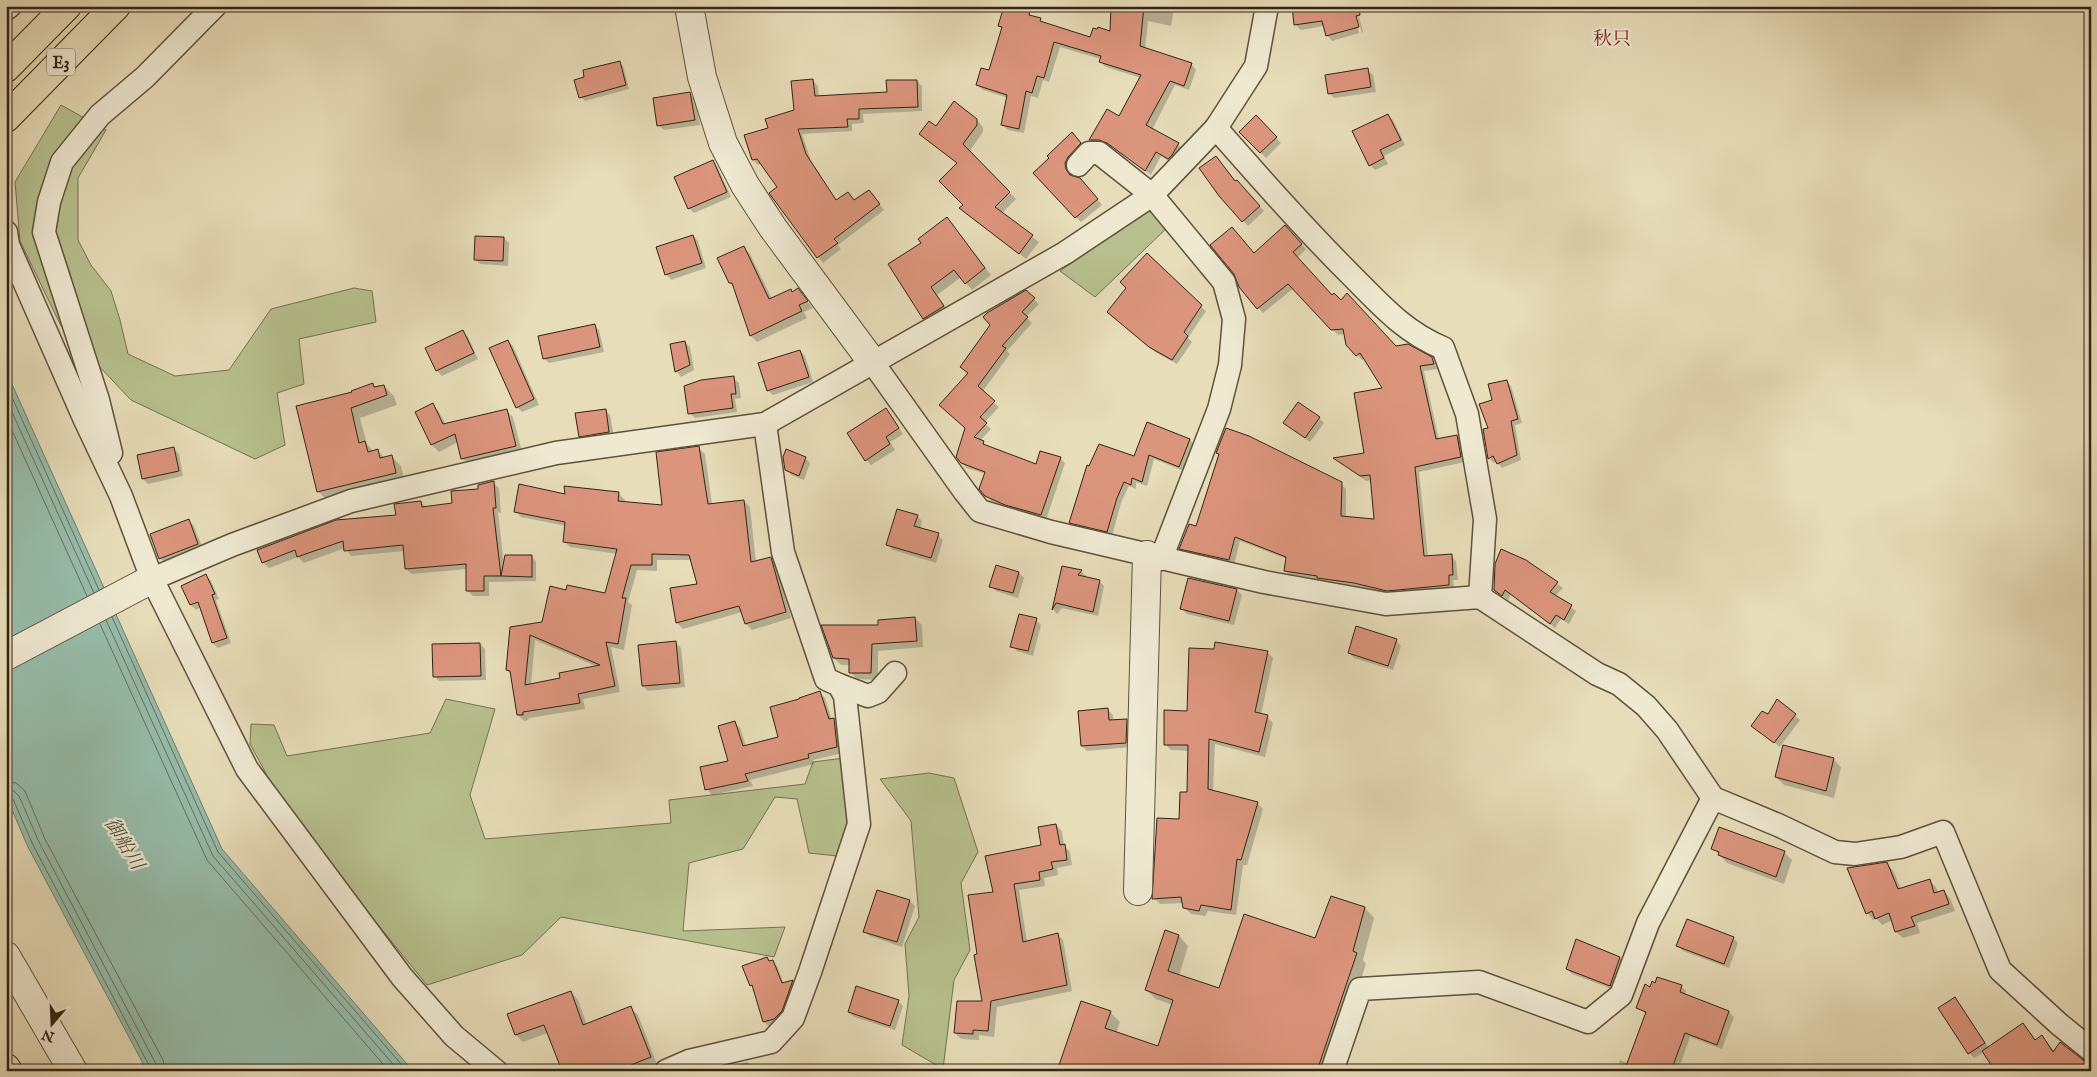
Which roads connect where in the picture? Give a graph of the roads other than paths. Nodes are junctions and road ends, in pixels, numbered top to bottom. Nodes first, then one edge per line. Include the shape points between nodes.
1 (10, 6) edge
2 (67, 6) edge
3 (116, 6) edge
4 (215, 6) edge
5 (689, 6) edge
6 (1268, 6) edge
7 (6, 8) edge
8 (6, 68) edge
9 (6, 118) edge
10 (1216, 128) junction
11 (1078, 166) dead end
12 (1152, 195) junction
13 (6, 232) edge
14 (873, 363) junction
15 (764, 424) junction
16 (121, 496) junction
17 (1154, 557) junction
18 (152, 579) junction
19 (1480, 597) junction
20 (6, 656) edge
21 (895, 673) dead end
22 (839, 685) junction
23 (1713, 798) junction
24 (1138, 891) dead end
25 (6, 956) edge
26 (2091, 1050) edge
27 (73, 1071) edge
28 (496, 1071) edge
29 (666, 1071) edge
30 (1332, 1071) edge

1 - 7 street
2 - 8 highway, E3
3 - 9 highway, E3
4 - 16 street via 145,77 100,115 62,162 49,202 44,232 98,400
5 - 14 street via 702,77 722,143 773,228
6 - 10 street via 1256,66
10 - 12 street
10 - 19 street via 1319,243 1401,325 1443,348 1467,414 1485,519
11 - 12 street via 1089,153 1099,153
12 - 14 street via 1065,253
12 - 17 street via 1224,282 1234,319 1230,366 1219,409
13 - 16 street via 8,245
14 - 15 street
14 - 17 street via 980,511
15 - 18 street via 556,453 350,500
15 - 22 street via 783,552 826,679
16 - 18 street
17 - 19 street via 1264,582 1386,604
17 - 24 street
18 - 20 street
18 - 28 street via 247,769 402,977 454,1036
19 - 23 street via 1597,674 1619,684 1646,706 1667,730
21 - 22 street via 878,692 868,696
22 - 29 street via 845,696 859,824 793,1018 771,1042 688,1060
23 - 26 street via 1835,852 1855,854 1901,848 1943,832 2000,970
23 - 30 street via 1648,923 1620,995 1588,1022 1479,982 1360,989
25 - 27 street

